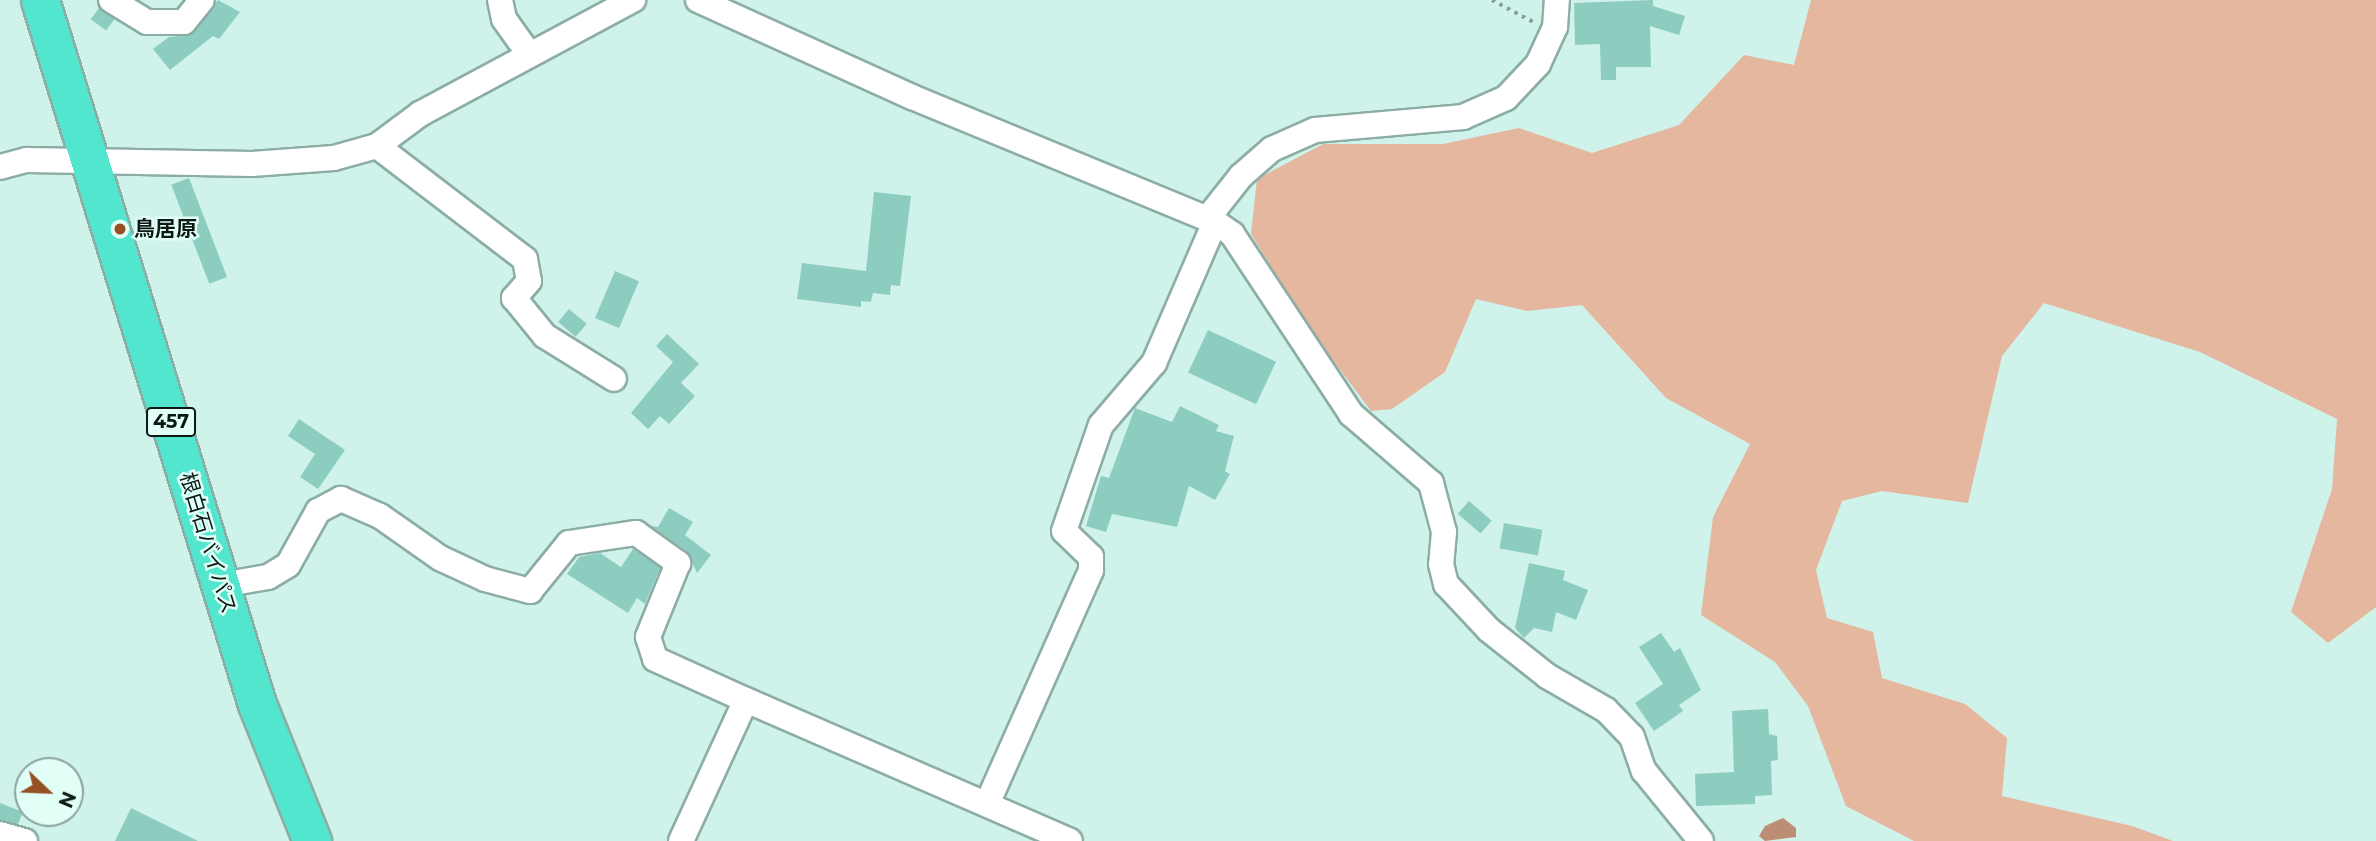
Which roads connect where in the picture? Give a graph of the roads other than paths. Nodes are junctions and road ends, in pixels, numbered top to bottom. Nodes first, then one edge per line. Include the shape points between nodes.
1 (40, 0) edge
2 (111, 0) edge
3 (202, 0) edge
4 (500, 0) edge
5 (633, 0) edge
6 (698, 0) edge
7 (1557, 0) edge
8 (529, 54) junction
9 (377, 146) junction
10 (92, 162) junction
11 (0, 167) edge
12 (1211, 220) junction
13 (614, 379) dead end
14 (221, 585) junction
15 (746, 700) junction
16 (987, 804) junction
17 (0, 834) edge
18 (25, 841) edge
19 (312, 841) edge
20 (681, 841) edge
21 (1070, 841) edge
22 (1701, 841) edge

1 - 10 highway, 根白石バイパス / 457
2 - 3 street via 147,22 184,22
4 - 8 street via 504,19
5 - 8 street
6 - 12 street via 912,97
7 - 12 street via 1552,32 1538,64 1506,98 1463,117 1315,130 1272,149 1241,176
8 - 9 street via 420,114
9 - 10 street via 334,158 252,164
9 - 13 street via 525,259 529,281 514,298 545,336
10 - 11 street via 27,160
10 - 14 highway, 根白石バイパス / 457
12 - 16 street via 1154,363 1101,425 1064,531 1091,557 1091,570
12 - 22 street via 1246,253 1351,414 1431,483 1444,532 1446,584 1489,630 1547,676 1606,710 1632,737 1644,771
14 - 15 street via 268,577 288,565 317,511 341,499 380,516 440,558 485,579 530,591 569,543 636,533 678,563 648,637 655,659
14 - 19 highway, 根白石バイパス / 457 via 257,704
15 - 16 street
15 - 20 street
16 - 21 street
17 - 18 street

